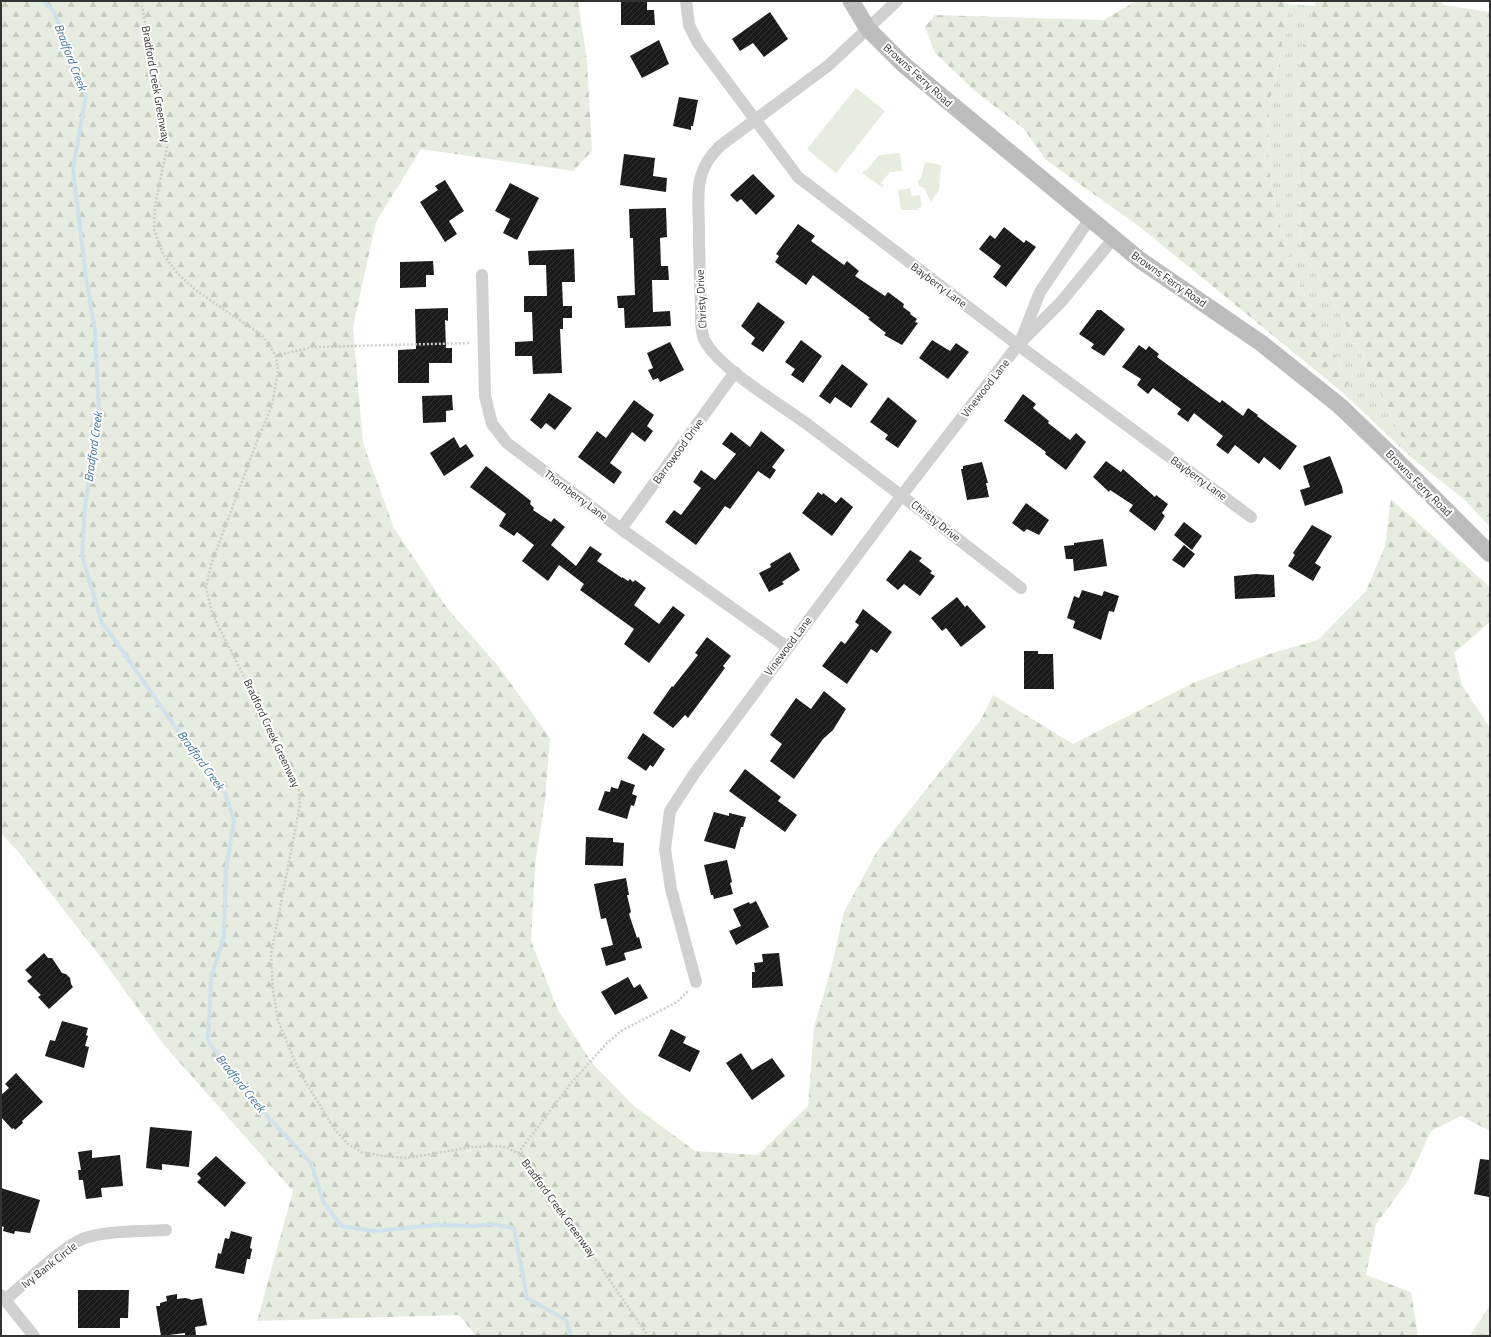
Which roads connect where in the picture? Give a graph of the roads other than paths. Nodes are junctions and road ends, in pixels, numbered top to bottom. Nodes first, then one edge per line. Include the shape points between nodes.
1 (686, 1) edge
2 (851, 1) edge
3 (897, 1) edge
4 (868, 29) junction
5 (757, 120) junction
6 (1089, 220) junction
7 (1113, 239) junction
8 (482, 275) dead end
9 (1018, 345) junction
10 (734, 372) junction
11 (902, 495) junction
12 (1251, 517) dead end
13 (621, 529) junction
14 (1490, 554) edge
15 (1021, 588) dead end
16 (787, 647) junction
17 (696, 982) road end
18 (166, 1230) dead end
19 (3, 1297) edge
20 (34, 1336) edge

1 - 5 street, Bayberry Lane via 689,25 698,43
2 - 4 street, Browns Ferry Road
3 - 4 street, Christy Drive
4 - 5 street, Christy Drive via 829,65
4 - 6 street, Browns Ferry Road via 904,65
5 - 9 street, Bayberry Lane via 798,177
5 - 10 street, Christy Drive via 710,156 703,168 699,184 704,339
6 - 7 street, Browns Ferry Road
6 - 9 street, Vinewood Lane via 1040,292
7 - 9 street, Vinewood Lane via 1061,302
7 - 14 street, Browns Ferry Road via 1261,344 1340,406
8 - 13 street, Thornberry Lane via 485,396 492,424 507,443
9 - 11 street, Vinewood Lane
9 - 12 street, Bayberry Lane
10 - 11 street, Christy Drive
10 - 13 street, Barrowood Drive
11 - 15 street, Christy Drive
11 - 16 street, Vinewood Lane
13 - 16 street, Thornberry Lane
16 - 17 street, Vinewood Lane via 670,811 665,849 671,889
18 - 19 street, Ivy Bank Circle via 102,1234 83,1239
19 - 20 street

